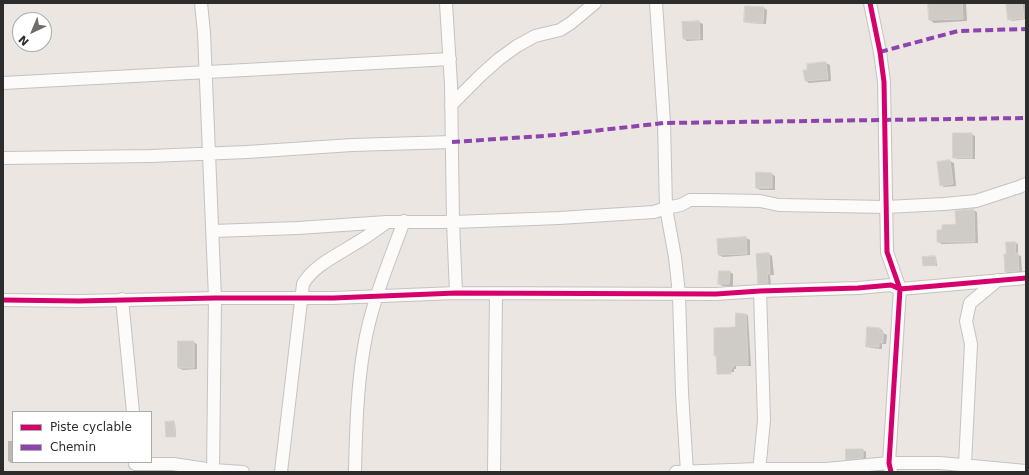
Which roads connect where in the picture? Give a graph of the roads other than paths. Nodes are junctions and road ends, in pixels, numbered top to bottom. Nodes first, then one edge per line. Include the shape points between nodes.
1 (201, 3) edge
2 (446, 3) edge
3 (595, 3) edge
4 (656, 3) edge
5 (870, 3) edge
6 (450, 59) junction
7 (205, 72) junction
8 (3, 83) edge
9 (451, 105) junction
10 (452, 142) junction
11 (208, 153) junction
12 (3, 158) edge
13 (1026, 184) edge
14 (886, 207) junction
15 (666, 208) junction
16 (404, 221) junction
17 (387, 222) junction
18 (453, 222) junction
19 (212, 231) junction
20 (1026, 278) edge
21 (998, 280) junction
22 (900, 289) junction
23 (760, 291) junction
24 (456, 293) junction
25 (496, 293) junction
26 (679, 294) junction
27 (376, 297) junction
28 (216, 298) junction
29 (301, 299) junction
30 (3, 300) edge
31 (122, 300) junction
32 (133, 411) edge
33 (965, 464) junction
34 (135, 466) edge
35 (890, 468) edge
36 (759, 470) edge
37 (213, 471) edge
38 (1026, 471) edge
39 (243, 472) edge
40 (281, 472) edge
41 (355, 472) edge
42 (494, 472) edge
43 (683, 472) edge

1 - 7 street
2 - 6 street
3 - 9 street via 560,30 535,36 517,46 481,75
4 - 15 street via 664,124
5 - 14 street via 884,82
6 - 7 street
6 - 9 street
7 - 8 street
7 - 11 street
9 - 10 street
10 - 11 street
10 - 18 street
11 - 12 street
11 - 19 street
13 - 14 street via 976,201
14 - 15 street via 690,200
14 - 22 street via 887,252
15 - 18 street via 654,212
15 - 26 street
16 - 17 street
16 - 18 street
16 - 27 street
17 - 19 street
17 - 29 street via 306,277
18 - 24 street
19 - 28 street
20 - 21 street
21 - 22 street
21 - 33 street via 970,303 966,321 971,344
22 - 23 street via 890,285
22 - 35 street
23 - 26 street
23 - 36 street via 764,420
24 - 25 street
24 - 27 street
25 - 26 street
25 - 42 street
26 - 43 street
27 - 29 street
27 - 41 street via 361,368
28 - 29 street
28 - 31 street
28 - 37 street
29 - 40 street
30 - 31 street
31 - 32 street
33 - 35 street via 940,463
33 - 38 street
34 - 37 street via 173,464
35 - 36 street
36 - 43 street
37 - 39 street

